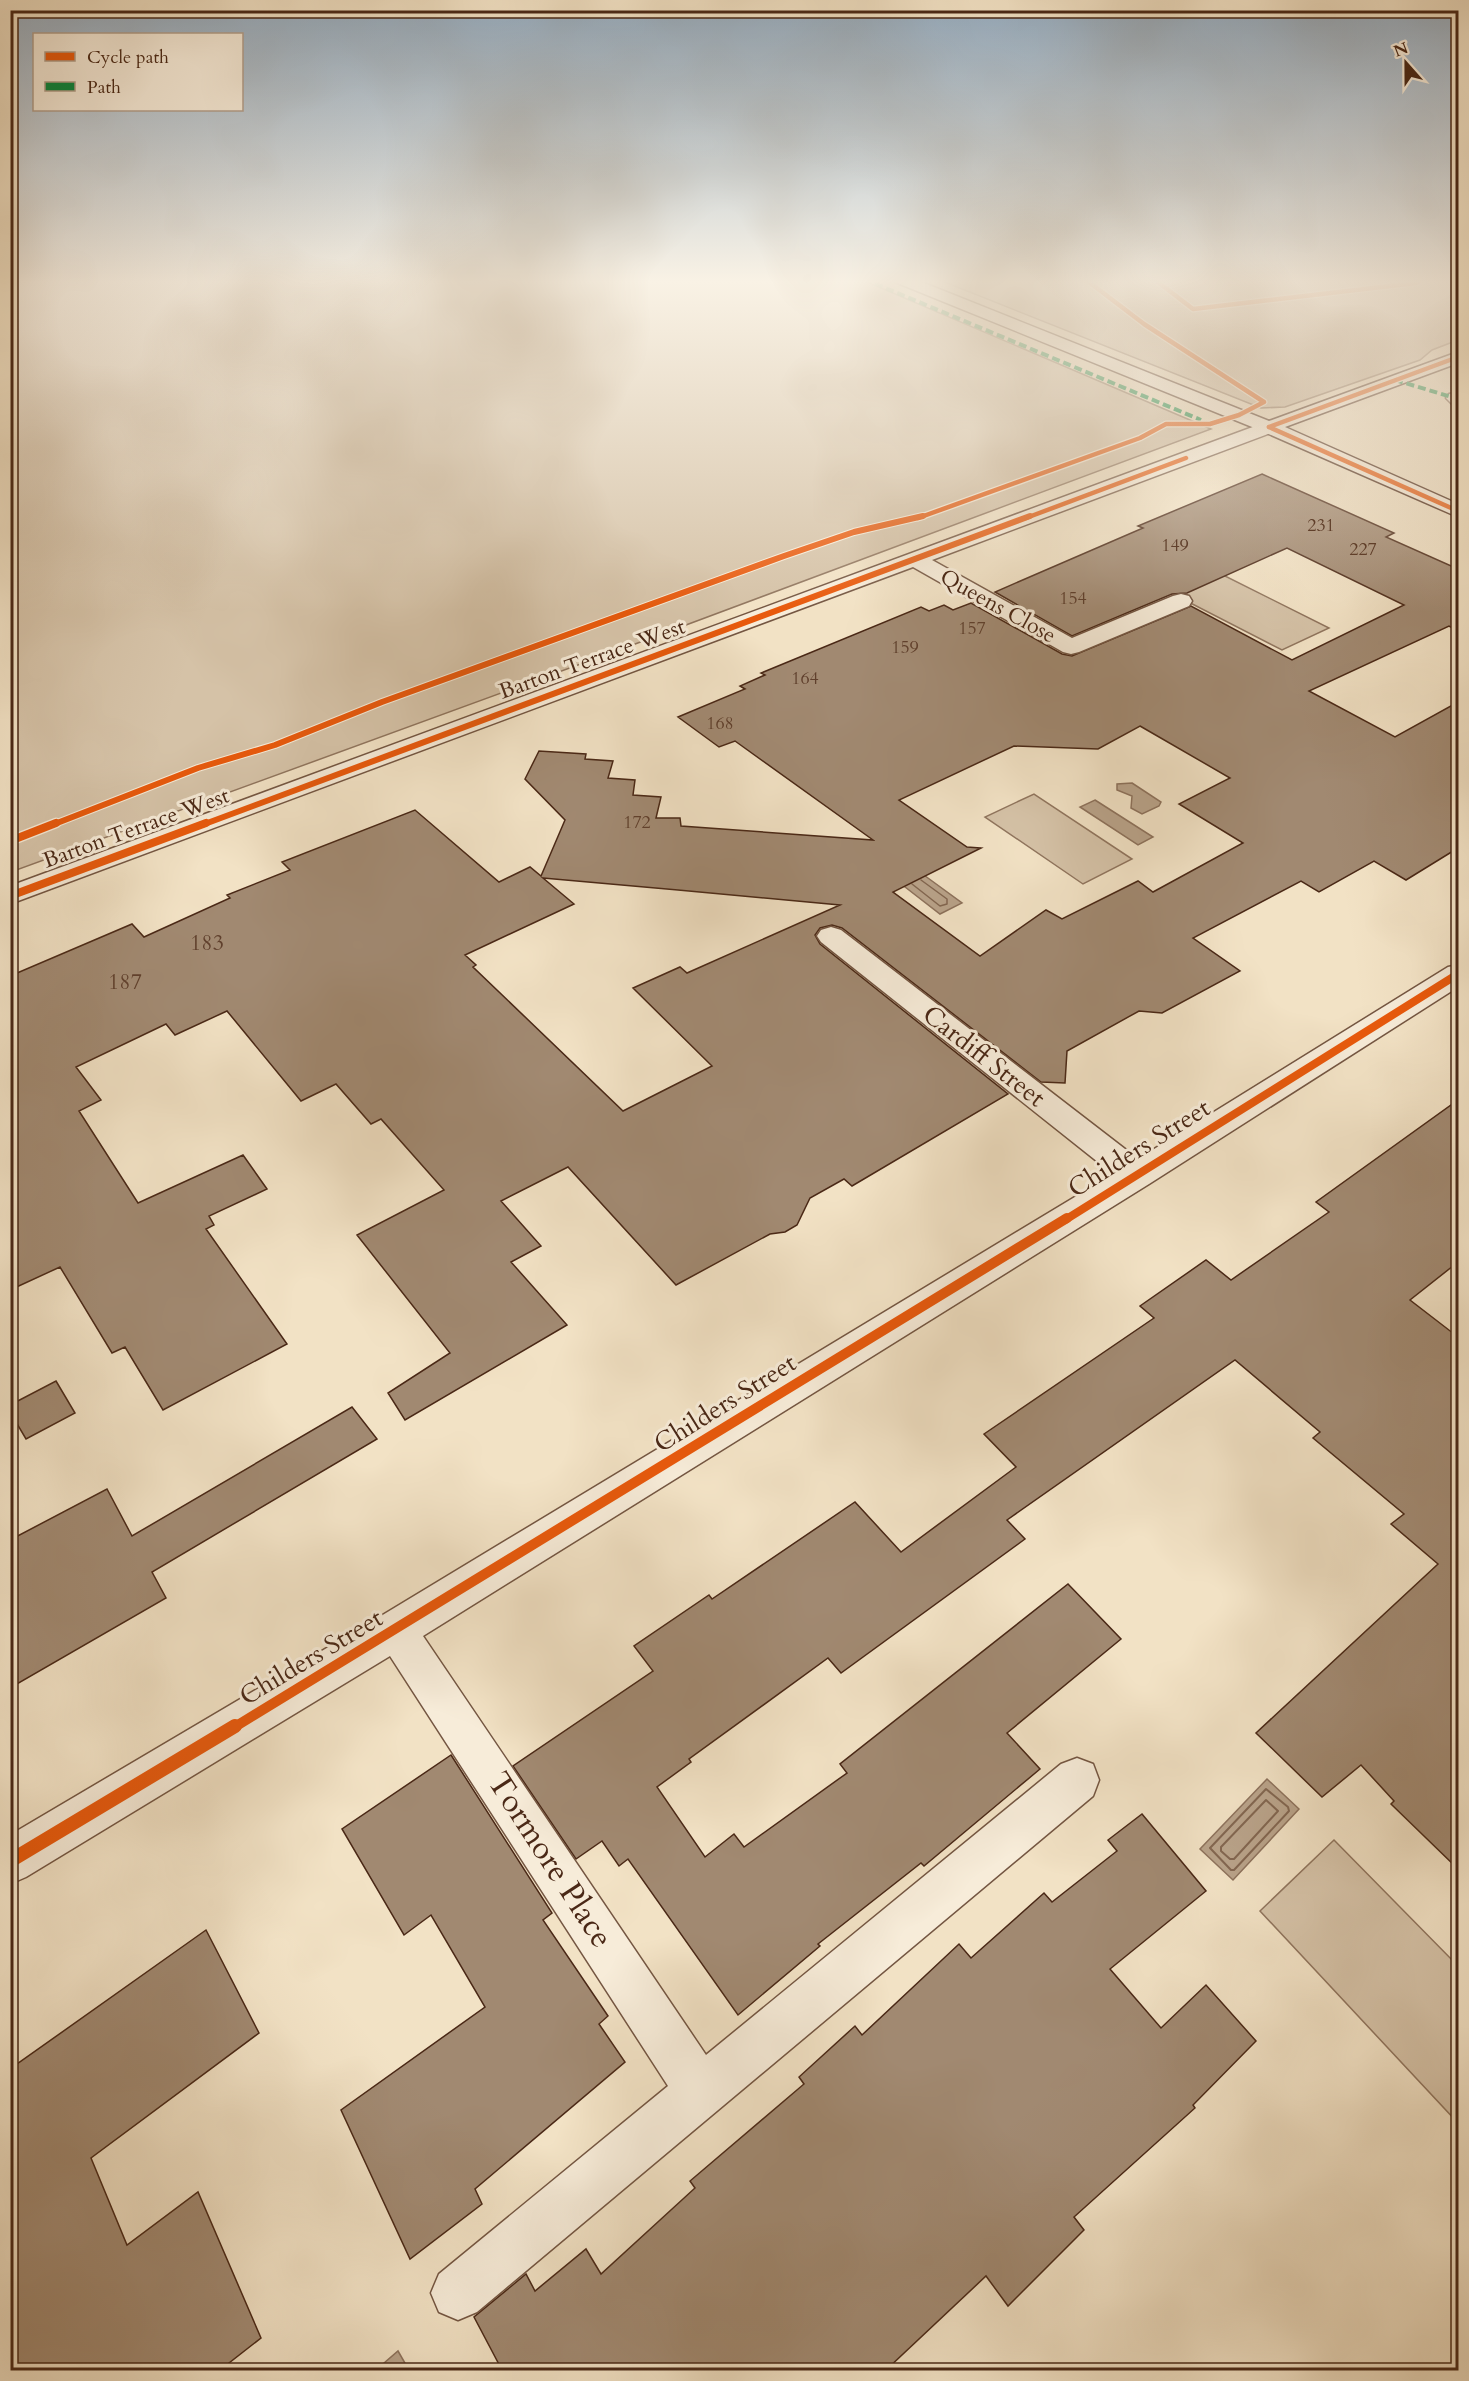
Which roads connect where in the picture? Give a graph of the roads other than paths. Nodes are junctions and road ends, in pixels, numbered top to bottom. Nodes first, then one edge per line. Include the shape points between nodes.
1 (1177, 390) edge
2 (1369, 390) edge
3 (1269, 427) junction
4 (1458, 511) edge
5 (915, 559) junction
6 (1181, 601) dead end
7 (10, 896) edge
8 (831, 936) dead end
9 (1458, 974) edge
10 (1137, 1175) junction
11 (396, 1630) junction
12 (1077, 1780) dead end
13 (10, 1861) edge
14 (701, 2092) junction
15 (458, 2293) dead end

1 - 3 street
2 - 3 street, Barton Terrace West
3 - 4 street
3 - 5 street, Barton Terrace West
5 - 6 street, Queens Close via 1071,647
5 - 7 street, Barton Terrace West
8 - 10 street, Cardiff Street
9 - 10 street, Childers Street
10 - 11 street, Childers Street
11 - 13 street, Childers Street
11 - 14 street, Tormore Place
12 - 14 street
14 - 15 street

